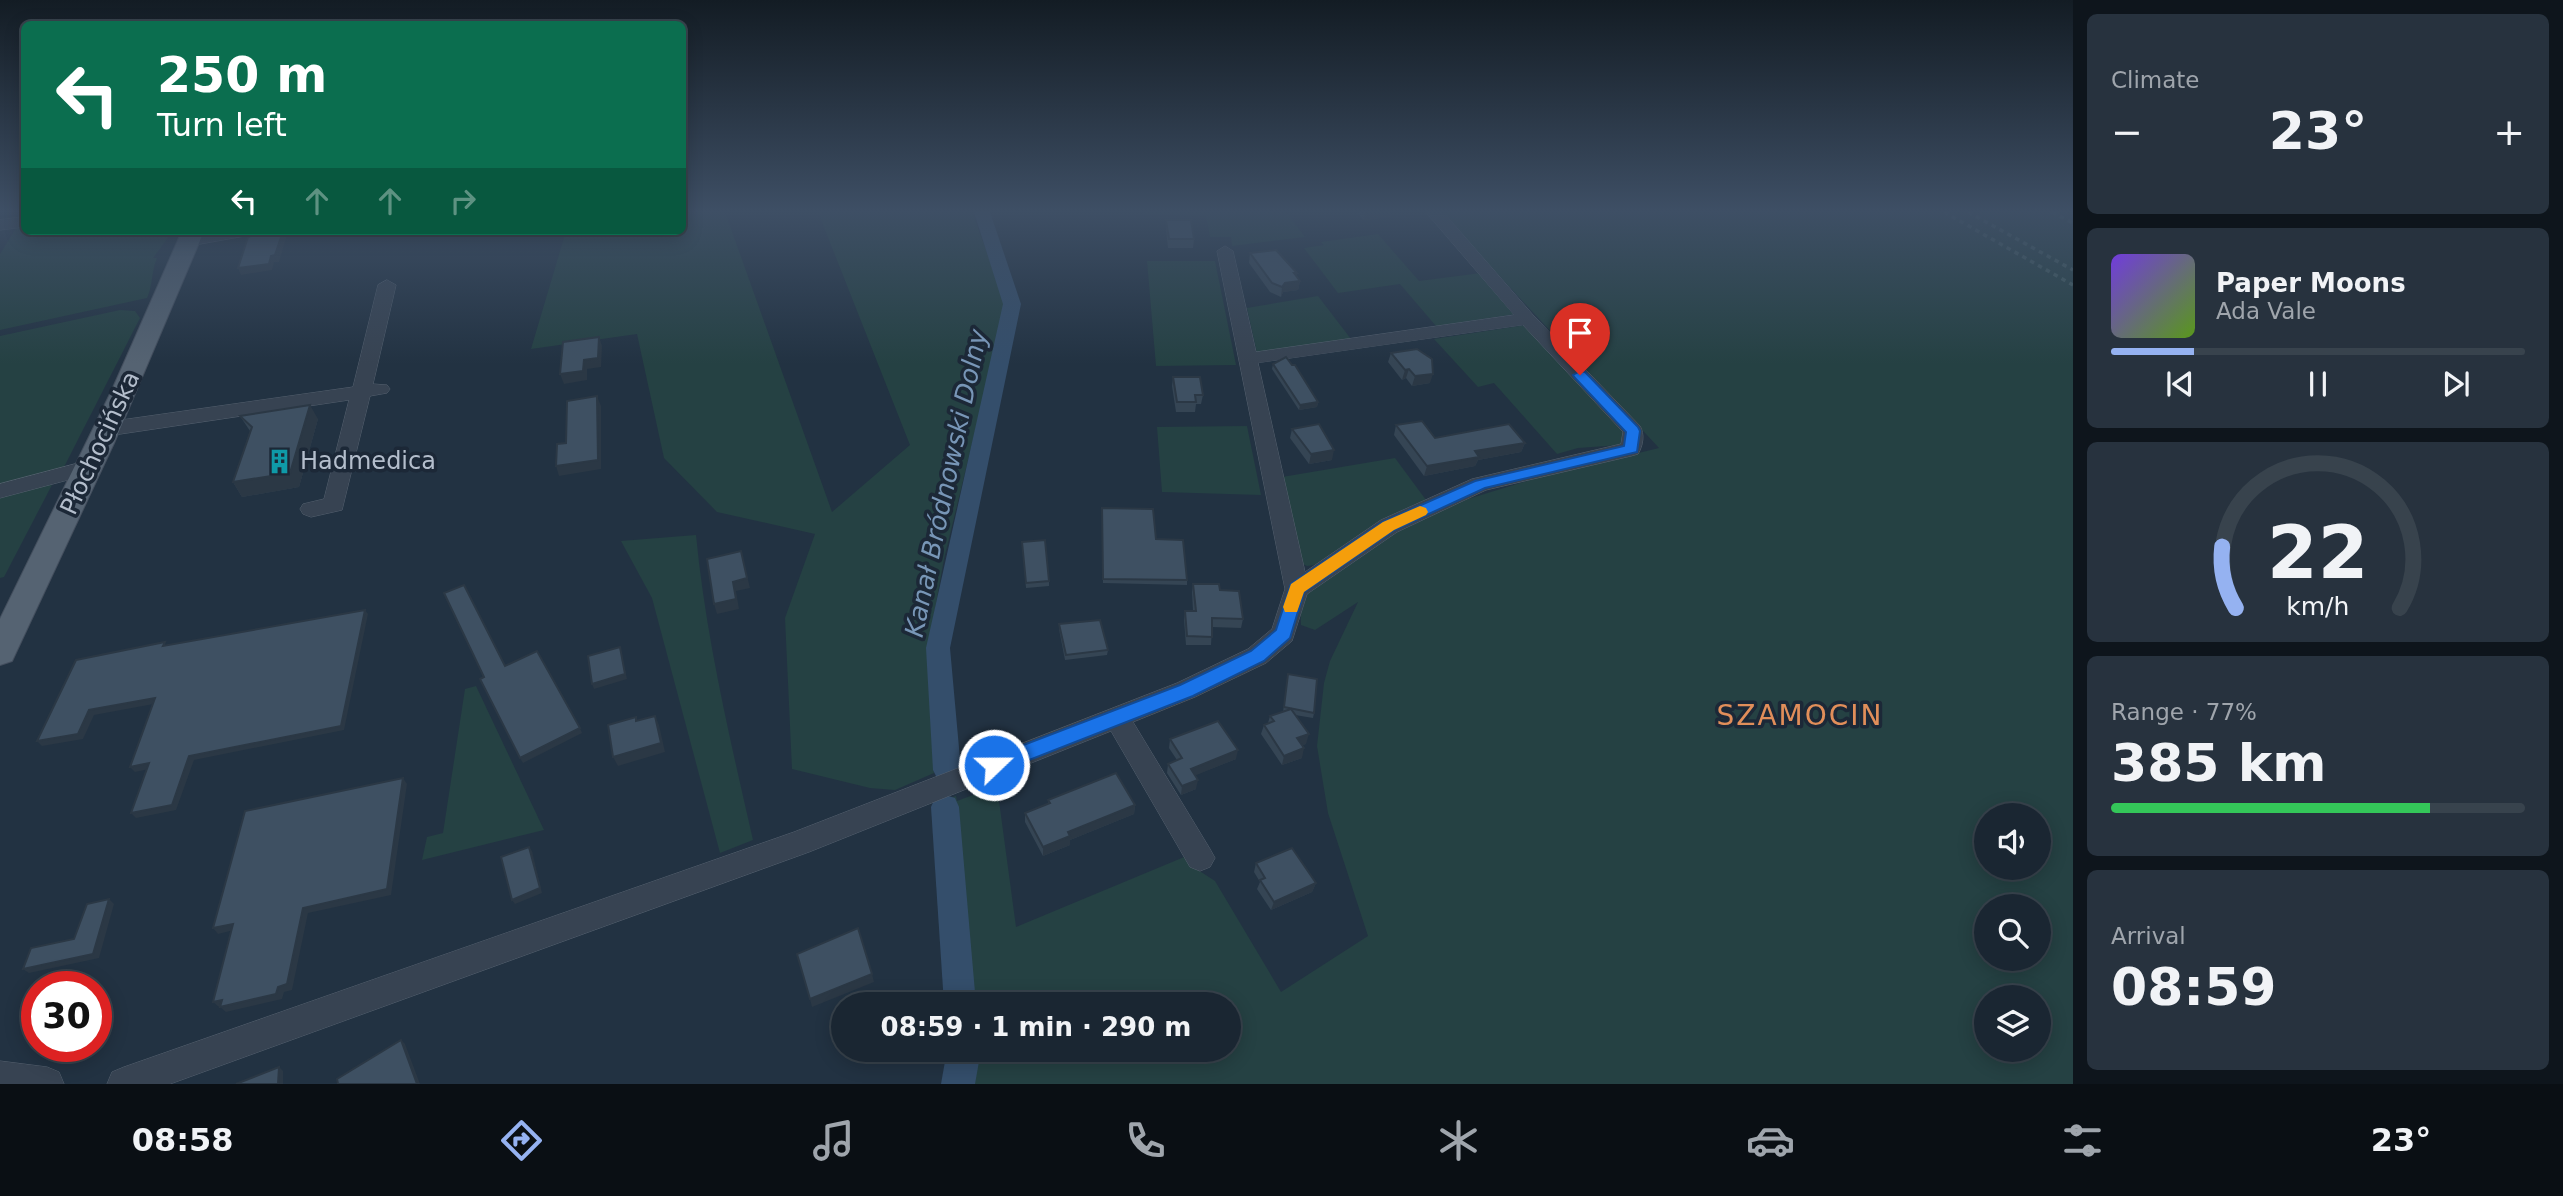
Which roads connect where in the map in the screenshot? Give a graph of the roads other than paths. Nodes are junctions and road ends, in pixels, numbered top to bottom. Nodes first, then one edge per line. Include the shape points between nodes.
1 (181, 263) edge
2 (1227, 263) edge
3 (1478, 263) edge
4 (387, 285) dead end
5 (1527, 319) junction
6 (1248, 359) junction
7 (370, 390) junction
8 (107, 429) junction
9 (90, 467) junction
10 (0, 491) edge
11 (311, 509) dead end
12 (1297, 589) junction
13 (0, 652) edge
14 (1116, 717) junction
15 (1200, 858) dead end
16 (0, 1078) edge
17 (47, 1084) edge
18 (124, 1084) edge

1 - 8 main road, Płochocińska
2 - 6 street
3 - 5 street
4 - 7 street
5 - 6 street
5 - 12 street via 1633,431 1631,449 1480,484 1389,526
6 - 12 street
7 - 8 street
7 - 11 street via 334,505
8 - 9 main road, Płochocińska
9 - 10 street
9 - 13 main road, Płochocińska
12 - 14 street via 1283,634 1257,656 1186,691
14 - 15 street
14 - 18 street via 793,845
16 - 17 street

